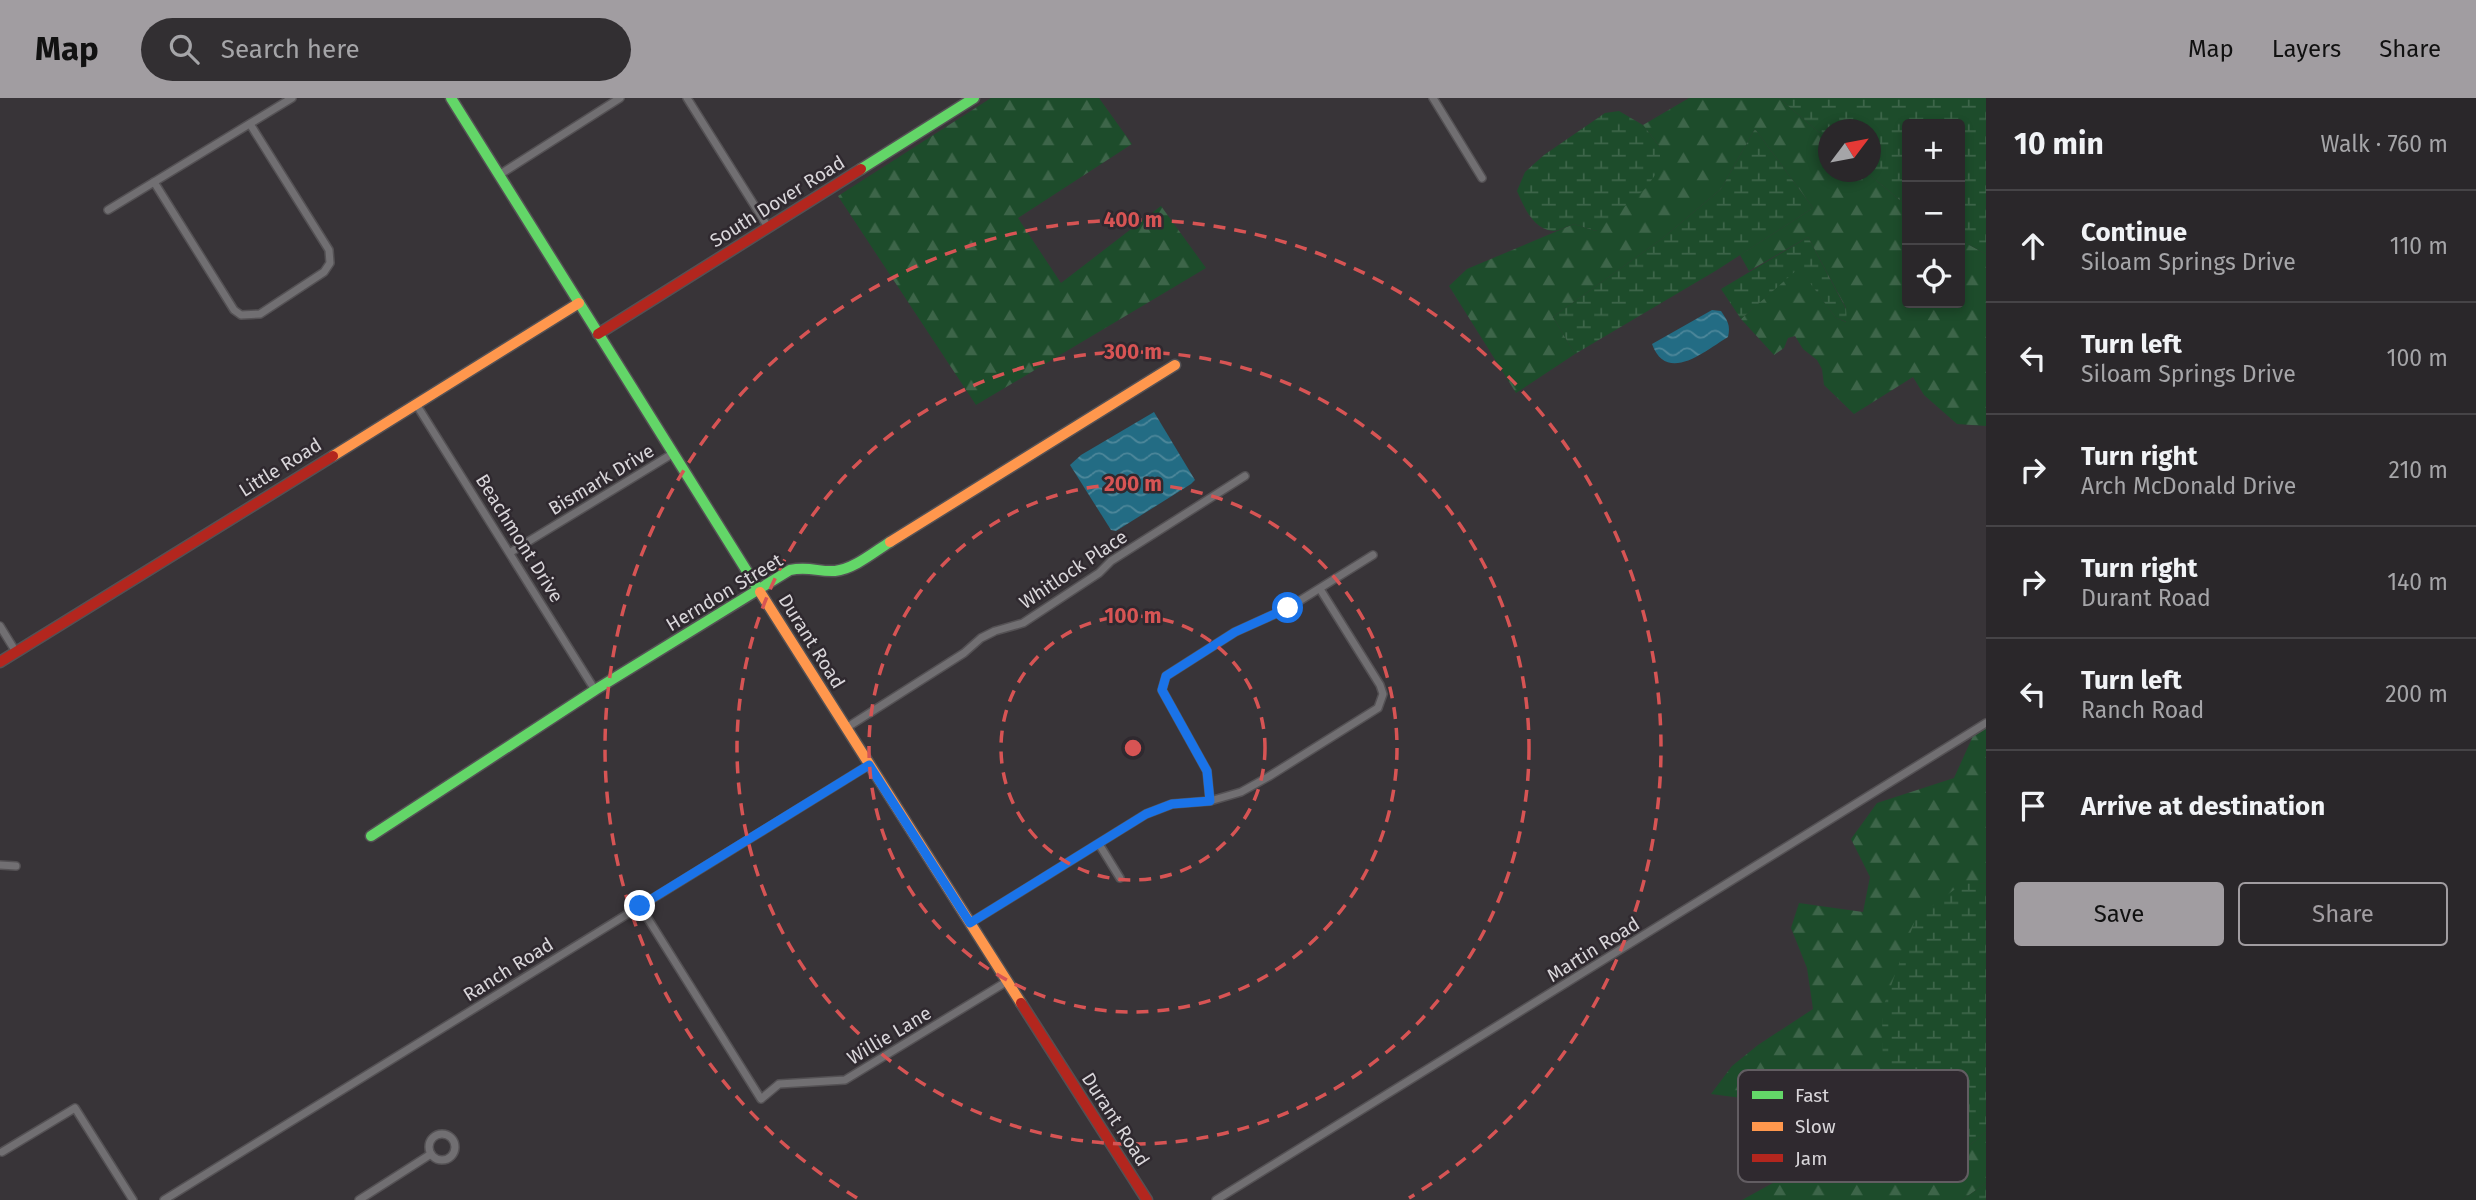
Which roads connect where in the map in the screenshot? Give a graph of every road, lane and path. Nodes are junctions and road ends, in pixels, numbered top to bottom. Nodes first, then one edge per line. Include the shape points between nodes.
1 (292, 98) edge
2 (451, 98) edge
3 (620, 98) edge
4 (687, 98) edge
5 (974, 98) edge
6 (1433, 98) edge
7 (250, 124) junction
8 (499, 175) junction
9 (1482, 178) dead end
10 (154, 182) junction
11 (108, 210) dead end
12 (768, 227) junction
13 (579, 303) junction
14 (598, 334) junction
15 (1175, 365) dead end
16 (416, 404) junction
17 (672, 454) junction
18 (1245, 475) dead end
19 (511, 552) junction
20 (1373, 555) dead end
21 (760, 589) junction
22 (1320, 589) junction
23 (0, 626) edge
24 (16, 652) junction
25 (0, 662) edge
26 (595, 690) junction
27 (1986, 723) edge
28 (846, 728) junction
29 (869, 765) junction
30 (1210, 801) junction
31 (371, 836) dead end
32 (1099, 844) junction
33 (0, 865) edge
34 (16, 866) dead end
35 (1119, 878) dead end
36 (640, 906) junction
37 (970, 923) junction
38 (1006, 982) junction
39 (2, 1152) dead end
40 (431, 1154) dead end
41 (133, 1200) edge
42 (164, 1200) edge
43 (359, 1200) edge
44 (1147, 1200) edge
45 (1216, 1200) edge

1 - 7 street
2 - 8 street, Durant Road
3 - 8 street
4 - 12 street
5 - 12 street, South Dover Road
6 - 9 street
7 - 10 street
7 - 10 street via 331,257 324,272 260,314 241,315 234,310
8 - 13 street, Durant Road
10 - 11 street
12 - 14 street, South Dover Road
13 - 14 street, Durant Road
13 - 16 street, Little Road
14 - 17 street, Durant Road
15 - 21 street, Herndon Street via 853,565 827,572 807,567 790,570
16 - 19 street, Beachmont Drive
16 - 24 street, Little Road
17 - 19 street, Bismark Drive
17 - 21 street, Durant Road
18 - 28 street, Whitlock Place via 1023,623 981,638
19 - 26 street, Beachmont Drive
20 - 22 street
21 - 26 street, Herndon Street
21 - 28 street, Durant Road
22 - 30 street via 1235,632 1166,676 1162,690 1207,771
22 - 30 street via 1380,685 1381,703 1268,777 1241,792
23 - 24 street
24 - 25 street, Little Road
26 - 31 street, Herndon Street
27 - 45 street, Martin Road
28 - 29 street, Durant Road
29 - 36 street, Ranch Road
29 - 37 street, Durant Road
30 - 32 street via 1157,809
32 - 35 street
32 - 37 street
33 - 34 street
36 - 38 street, Willie Lane via 761,1099 779,1084 845,1080
36 - 42 street, Ranch Road
37 - 38 street, Durant Road
38 - 44 street, Durant Road
39 - 41 street via 75,1108
40 - 43 street

